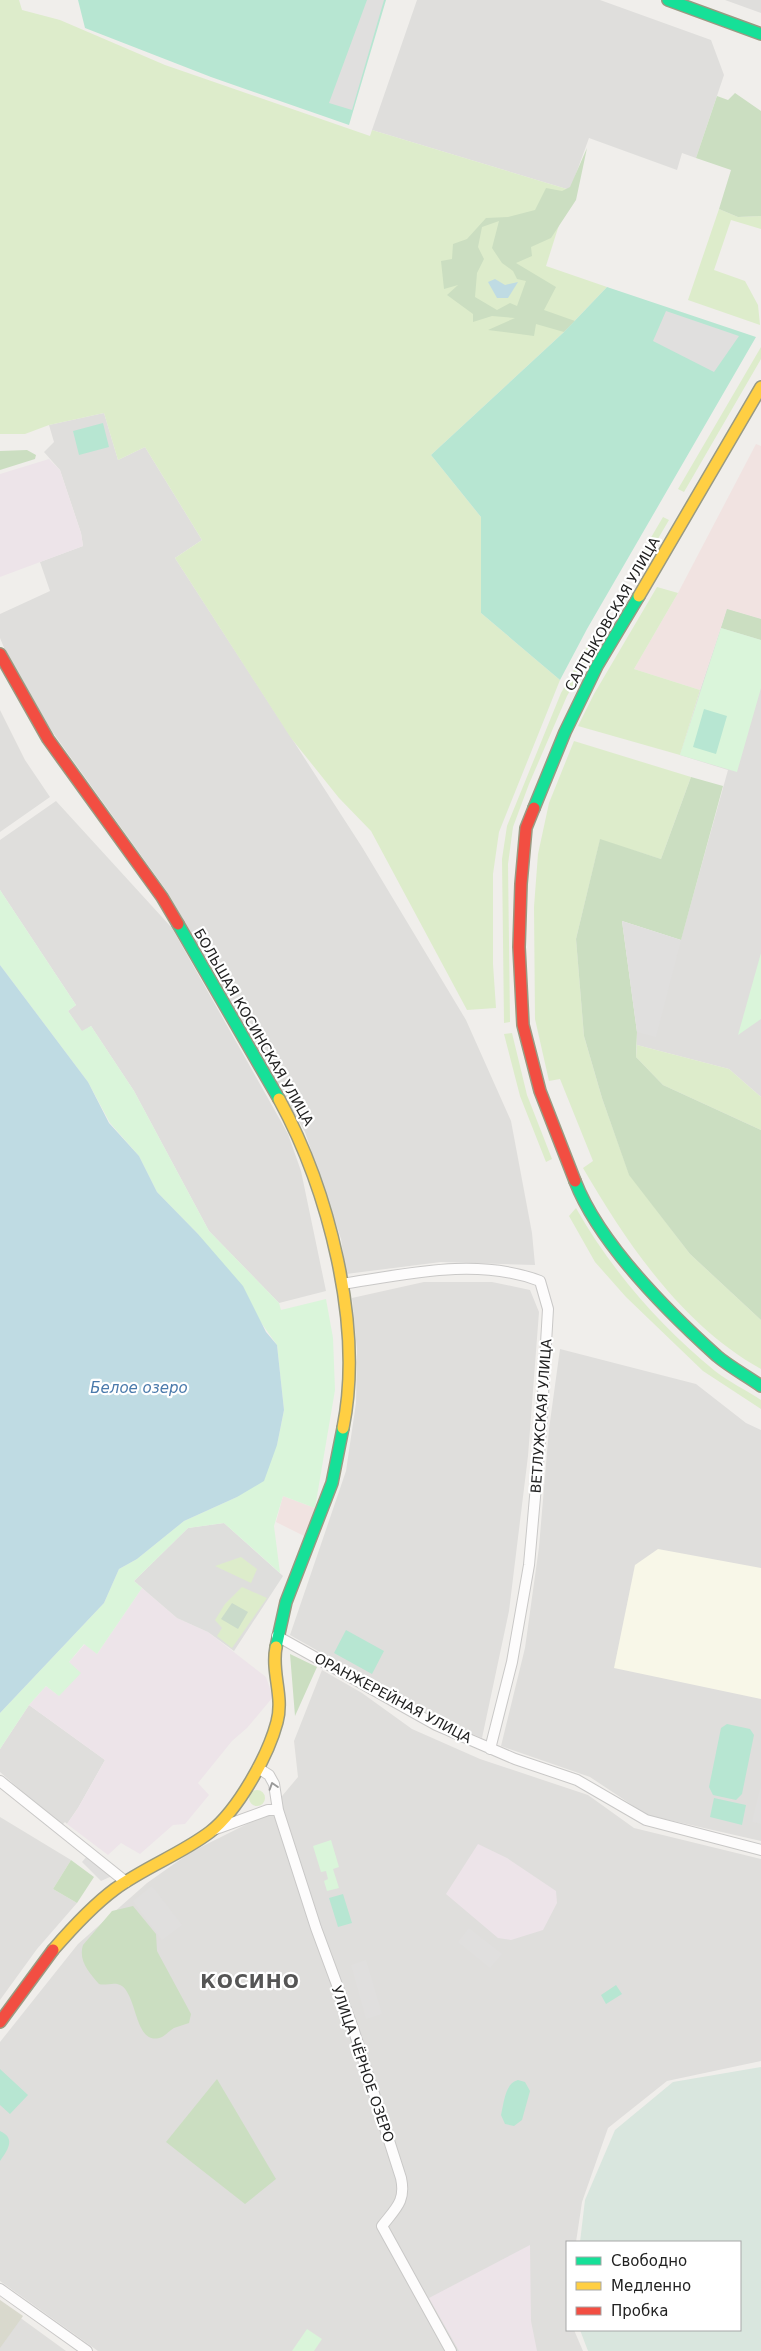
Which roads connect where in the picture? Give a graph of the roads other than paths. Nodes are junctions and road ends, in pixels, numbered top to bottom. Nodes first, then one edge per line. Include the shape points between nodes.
1 (668, 0) edge
2 (761, 34) edge
3 (761, 387) edge
4 (0, 654) edge
5 (342, 1284) junction
6 (761, 1386) edge
7 (277, 1636) junction
8 (490, 1748) junction
9 (258, 1768) junction
10 (0, 1781) edge
11 (240, 1798) junction
12 (278, 1810) junction
13 (253, 1817) junction
14 (211, 1830) junction
15 (761, 1850) edge
16 (126, 1882) junction
17 (0, 2022) edge
18 (0, 2288) edge
19 (87, 2351) edge
20 (451, 2351) edge

1 - 2 street
3 - 6 street, САЛТЫКОВСКАЯ УЛИЦА via 597,666 565,732 526,828 519,947 523,1026 540,1091 581,1196 607,1238 653,1292 718,1358
4 - 5 street, БОЛЬШАЯ КОСИНСКАЯ УЛИЦА via 48,739 162,897 294,1126 334,1242
5 - 7 street, БОЛЬШАЯ КОСИНСКАЯ УЛИЦА via 349,1371 340,1450 332,1483 286,1602
5 - 8 street, ВЕТЛУЖСКАЯ УЛИЦА via 443,1269 496,1270 540,1281 548,1309 529,1565 512,1662
7 - 8 street, ОРАНЖЕРЕЙНАЯ УЛИЦА via 436,1724
7 - 9 street, БОЛЬШАЯ КОСИНСКАЯ УЛИЦА via 274,1662 280,1713
8 - 15 street, ОРАНЖЕРЕЙНАЯ УЛИЦА via 577,1780 646,1820
9 - 11 street, БОЛЬШАЯ КОСИНСКАЯ УЛИЦА
12 -> 9 street, УЛИЦА ЧЁРНОЕ ОЗЕРО via 274,1784 269,1775
10 - 16 street
11 - 13 street via 240,1808
11 - 14 street, БОЛЬШАЯ КОСИНСКАЯ УЛИЦА
12 - 13 street via 268,1810
12 - 20 street, УЛИЦА ЧЁРНОЕ ОЗЕРО via 404,2190 402,2199 382,2226
13 - 14 street
14 - 16 street, БОЛЬШАЯ КОСИНСКАЯ УЛИЦА
16 - 17 street, БОЛЬШАЯ КОСИНСКАЯ УЛИЦА via 80,1919 45,1959
18 - 19 street

